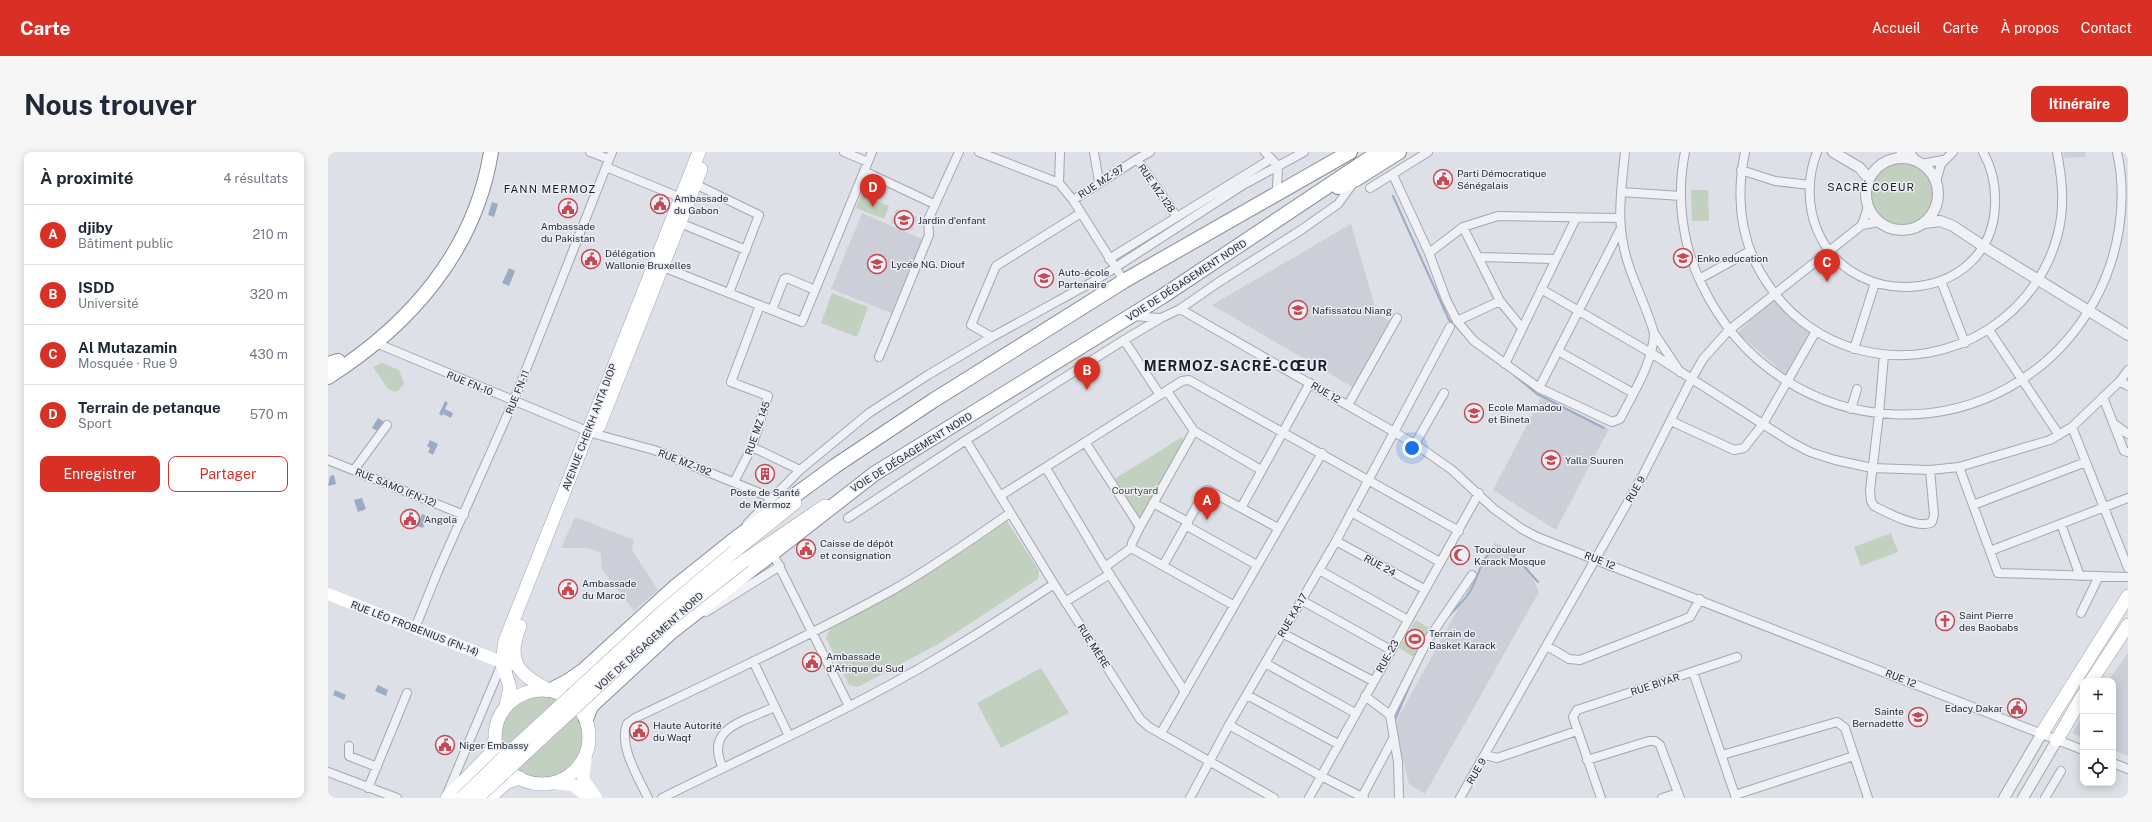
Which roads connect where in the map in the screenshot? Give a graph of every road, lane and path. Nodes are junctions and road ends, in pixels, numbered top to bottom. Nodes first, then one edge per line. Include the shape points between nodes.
1 (482, 152) edge
2 (491, 152) edge
3 (590, 152) edge
4 (699, 152) edge
5 (708, 152) edge
6 (844, 152) edge
7 (872, 152) edge
8 (959, 152) edge
9 (979, 152) edge
10 (1060, 152) edge
11 (1094, 152) edge
12 (1150, 152) edge
13 (1265, 152) edge
14 (1304, 152) edge
15 (1336, 152) edge
16 (1350, 152) edge
17 (1399, 152) edge
18 (1428, 152) edge
19 (1625, 152) edge
20 (1685, 152) edge
21 (1745, 152) edge
22 (1817, 152) edge
23 (1833, 152) edge
24 (1910, 152) edge
25 (1953, 152) edge
26 (1983, 152) edge
27 (2057, 152) edge
28 (2118, 152) edge
29 (1376, 154) edge
30 (995, 155) edge
31 (1900, 155) edge
32 (609, 159) edge
33 (1137, 159) junction
34 (1271, 159) junction
35 (1943, 160) junction
36 (868, 162) junction
37 (1918, 162) junction
38 (1278, 166) junction
39 (1860, 168) junction
40 (1876, 169) junction
41 (1742, 170) junction
42 (864, 171) junction
43 (1393, 175) junction
44 (1356, 179) junction
45 (1869, 179) junction
46 (1099, 182) junction
47 (1936, 182) junction
48 (1059, 183) junction
49 (694, 184) junction
50 (1810, 185) junction
51 (1277, 188) junction
52 (1370, 188) dead end
53 (1621, 192) junction
54 (1317, 194) junction
55 (1681, 196) junction
56 (679, 197) junction
57 (1938, 197) junction
58 (1073, 200) junction
59 (934, 204) junction
60 (1868, 207) junction
61 (1254, 208) junction
62 (1081, 213) junction
63 (1177, 217) junction
64 (1576, 218) junction
65 (1619, 218) junction
66 (1879, 222) junction
67 (1925, 222) junction
68 (680, 223) junction
69 (1862, 225) junction
70 (1954, 226) junction
71 (1463, 227) junction
72 (1620, 230) junction
73 (1983, 246) junction
74 (746, 250) junction
75 (1750, 251) junction
76 (1829, 252) junction
77 (1429, 253) junction
78 (1480, 257) junction
79 (1109, 259) junction
80 (1556, 259) junction
81 (663, 267) junction
82 (1115, 267) junction
83 (1698, 279) junction
84 (2038, 280) junction
85 (1124, 281) junction
86 (1941, 281) junction
87 (1875, 283) junction
88 (1541, 288) junction
89 (815, 290) junction
90 (729, 293) junction
91 (1774, 294) junction
92 (1500, 301) junction
93 (760, 305) junction
94 (1180, 309) junction
95 (772, 310) junction
96 (1578, 311) junction
97 (2088, 312) junction
98 (1131, 316) junction
99 (1161, 318) junction
100 (1397, 318) dead end
101 (1457, 321) junction
102 (1450, 327) dead end
103 (1522, 328) junction
104 (1989, 330) junction
105 (1728, 331) junction
106 (1816, 331) junction
107 (1654, 333) junction
108 (2128, 335) edge
109 (992, 337) junction
110 (1124, 340) junction
111 (376, 343) junction
112 (1965, 343) junction
113 (1854, 349) junction
114 (1558, 351) junction
115 (1651, 353) junction
116 (1884, 355) junction
117 (879, 357) dead end
118 (335, 364) edge
119 (1505, 364) junction
120 (2128, 370) edge
121 (1681, 373) junction
122 (328, 377) edge
123 (2023, 379) junction
124 (1691, 380) junction
125 (2120, 381) junction
126 (1310, 383) junction
127 (1787, 383) junction
128 (328, 384) edge
129 (2128, 386) edge
130 (1539, 388) junction
131 (1857, 389) dead end
132 (1163, 393) junction
133 (1444, 393) dead end
134 (1633, 393) junction
135 (2103, 397) junction
136 (514, 400) junction
137 (1348, 405) junction
138 (1851, 409) junction
139 (1879, 414) junction
140 (1671, 421) junction
141 (1763, 424) junction
142 (2113, 424) junction
143 (387, 425) dead end
144 (2072, 427) junction
145 (1194, 431) junction
146 (1282, 431) junction
147 (591, 433) junction
148 (1395, 433) junction
149 (2128, 434) edge
150 (2059, 435) junction
151 (966, 440) junction
152 (1085, 442) junction
153 (1415, 444) junction
154 (752, 447) junction
155 (2128, 452) edge
156 (1322, 453) junction
157 (328, 460) edge
158 (2086, 462) junction
159 (1959, 467) junction
160 (1046, 468) junction
161 (1872, 468) junction
162 (354, 470) junction
163 (800, 470) junction
164 (1261, 470) junction
165 (1930, 470) junction
166 (874, 474) junction
167 (1369, 481) junction
168 (734, 482) junction
169 (1479, 493) junction
170 (1000, 496) junction
171 (772, 498) junction
172 (2128, 498) edge
173 (1153, 502) junction
174 (1973, 506) junction
175 (2104, 507) junction
176 (1241, 508) junction
177 (1351, 512) junction
178 (1010, 513) junction
179 (464, 515) junction
180 (848, 518) dead end
181 (1188, 524) junction
182 (2061, 524) junction
183 (1140, 527) junction
184 (1278, 528) junction
185 (1459, 531) junction
186 (1336, 541) junction
187 (735, 545) junction
188 (1132, 548) junction
189 (1990, 551) junction
190 (772, 552) junction
191 (1596, 558) junction
192 (1440, 562) junction
193 (1164, 564) junction
194 (1257, 565) junction
195 (780, 566) junction
196 (2128, 568) edge
197 (1319, 570) junction
198 (1108, 571) junction
199 (1472, 575) dead end
200 (2080, 576) junction
201 (2099, 576) junction
202 (2128, 577) edge
203 (1054, 584) junction
204 (1424, 589) junction
205 (328, 595) edge
206 (2128, 596) edge
207 (1700, 599) junction
208 (1301, 600) junction
209 (1065, 602) junction
210 (1233, 605) junction
211 (2081, 613) dead end
212 (1408, 620) junction
213 (2128, 625) edge
214 (415, 628) junction
215 (813, 632) junction
216 (1282, 632) junction
217 (670, 633) junction
218 (514, 643) junction
219 (1547, 646) junction
220 (1391, 650) junction
221 (1737, 657) dead end
222 (502, 661) junction
223 (753, 661) junction
224 (1265, 664) junction
225 (519, 670) junction
226 (1693, 672) junction
227 (2093, 678) edge
228 (1373, 681) junction
229 (549, 690) junction
230 (1184, 692) junction
231 (406, 693) dead end
232 (1246, 695) junction
233 (1365, 696) junction
234 (2080, 700) edge
235 (506, 706) junction
236 (849, 706) junction
237 (770, 709) dead end
238 (1355, 714) junction
239 (1390, 715) junction
240 (586, 719) junction
241 (1229, 725) junction
242 (1577, 731) junction
243 (1161, 733) junction
244 (2042, 734) junction
245 (789, 736) junction
246 (1394, 737) junction
247 (495, 738) junction
248 (2057, 740) junction
249 (1338, 744) junction
250 (349, 746) dead end
251 (2080, 749) edge
252 (586, 755) junction
253 (1485, 755) junction
254 (1722, 755) junction
255 (1854, 756) junction
256 (1209, 760) junction
257 (1587, 760) junction
258 (2116, 764) edge
259 (376, 767) junction
260 (723, 768) junction
261 (2128, 769) edge
262 (2061, 771) dead end
263 (328, 772) edge
264 (1321, 776) junction
265 (520, 778) junction
266 (552, 783) junction
267 (368, 788) junction
268 (1264, 795) edge
269 (1679, 795) edge
270 (1735, 796) edge
271 (1363, 797) edge
272 (397, 798) edge
273 (446, 798) edge
274 (462, 798) edge
275 (478, 798) edge
276 (489, 798) edge
277 (589, 798) edge
278 (596, 798) edge
279 (648, 798) edge
280 (662, 798) edge
281 (1190, 798) edge
282 (1274, 798) edge
283 (1309, 798) edge
284 (1399, 798) edge
285 (1460, 798) edge
286 (1601, 798) edge
287 (1662, 798) edge
288 (1868, 798) edge
289 (2004, 798) edge
290 (2023, 798) edge
291 (2045, 798) edge

1 - 118 highway via 460,224 429,277 386,325
2 - 111 highway via 473,214 445,267 415,307
3 - 32 street
4 - 56 main road, AVENUE CHEIKH ANTA DIOP
5 - 49 main road, AVENUE CHEIKH ANTA DIOP
6 - 36 street
7 - 36 street
8 - 59 street
9 - 30 street
10 - 48 street
11 - 46 street
12 - 33 street, RUE MZ-97
13 - 34 street
14 - 38 street
15 - 51 highway
16 - 61 highway
17 - 44 highway
18 - 43 street
19 - 53 street
20 - 55 street
21 - 41 street
22 - 50 street
23 - 39 street
24 - 37 street
25 - 35 street
26 - 73 street via 1991,170 1995,196 1993,222
27 - 84 street via 2062,196 2061,218 2048,261
28 - 97 street via 2121,180 2120,226 2108,271
29 - 54 highway, VOIE DE DÉGAGEMENT NORD
30 - 48 street
31 - 37 street
31 - 40 street
32 - 56 street
32 - 136 street, RUE FN-11
33 - 46 street, RUE MZ-97
33 - 63 street, RUE MZ-128
34 - 38 street
34 - 63 street
35 - 37 street
35 - 47 street
36 - 42 street
37 - 47 street via 1932,174
38 - 51 street
38 - 82 street
39 - 40 street
39 - 45 street
40 - 45 street
41 - 50 street via 1774,181
41 - 75 street via 1741,211
42 - 59 street
42 - 89 street
43 - 52 street
43 - 77 street
44 - 54 highway
44 - 94 street via 1338,204
45 - 60 street via 1866,196
46 - 58 street, RUE MZ-97
47 - 57 street
48 - 58 street
49 - 68 main road, AVENUE CHEIKH ANTA DIOP
49 - 74 street via 759,214
50 - 76 street via 1812,213
51 - 61 highway
53 - 55 street
53 - 65 street
54 - 98 highway, VOIE DE DÉGAGEMENT NORD
55 - 83 street via 1686,238
56 - 147 main road, AVENUE CHEIKH ANTA DIOP
57 - 67 street via 1932,215
57 - 70 street via 1944,214
58 - 62 street
59 - 117 street via 928,220 929,235
60 - 66 street
60 - 69 street
61 - 85 highway
62 - 79 street
62 - 109 street via 996,266 972,326
63 - 79 street
64 - 65 street
64 - 71 street via 1498,216
64 - 80 street
65 - 72 street
66 - 67 street via 1886,227 1902,231
66 - 69 street, RUE 9
67 - 70 street via 1940,221
68 - 74 street
68 - 81 main road, AVENUE CHEIKH ANTA DIOP
69 - 76 street, RUE 9
70 - 73 street
71 - 77 street
71 - 78 street
72 - 96 street
72 - 107 street via 1628,265
73 - 84 street
73 - 86 street via 1969,263
74 - 90 street
75 - 83 street
75 - 91 street
76 - 87 street via 1850,271
76 - 91 street, RUE 9
77 - 101 street
78 - 80 street
78 - 92 street
79 - 82 street
80 - 88 street
81 - 90 street
81 - 147 main road, AVENUE CHEIKH ANTA DIOP
82 - 85 street
82 - 109 street
83 - 105 street
84 - 97 street
84 - 104 street via 2016,308
85 - 187 highway via 834,466
86 - 87 street via 1908,288
86 - 112 street
87 - 113 street
88 - 96 street
88 - 103 street
89 - 95 street via 802,322
89 - 95 street via 784,279
90 - 93 street
91 - 105 street, RUE 9
91 - 106 street
92 - 101 street
92 - 103 street
93 - 95 street
93 - 154 street, RUE MZ 145 via 732,382 768,396
94 - 99 street
94 - 126 street, RUE 12
96 - 114 street
96 - 115 street
97 - 108 street
97 - 123 street via 2066,342
98 - 99 street
98 - 166 highway, VOIE DE DÉGAGEMENT NORD
99 - 110 street
100 - 137 street
101 - 119 street via 1474,341
102 - 148 street, RUE KA-17
103 - 119 street
104 - 112 street
104 - 123 street
105 - 124 street, RUE 9 via 1707,354
105 - 127 street via 1750,354
106 - 113 street
106 - 127 street
107 - 115 street
107 - 121 street
109 - 163 street via 869,413
110 - 132 street
110 - 151 street
111 - 118 highway
111 - 136 street, RUE FN-10
112 - 116 street via 1934,353
113 - 116 street
114 - 130 street
114 - 134 street
115 - 121 street
115 - 134 street
116 - 139 street
118 - 122 highway
118 - 128 highway
119 - 130 street
120 - 125 street
121 - 124 street
123 - 139 street via 1970,404 1941,412
123 - 150 street
124 - 140 street, RUE 9
124 - 141 street
125 - 129 street
125 - 135 street
126 - 137 street, RUE 12
126 - 146 street
127 - 138 street
127 - 141 street
130 - 134 street via 1612,422 1620,419
131 - 138 street
132 - 145 street
132 - 146 street via 1182,381 1189,380
132 - 152 street
133 - 153 street
135 - 142 street
135 - 144 street
136 - 147 street, RUE FN-10
136 - 179 street, RUE FN-11
137 - 148 street, RUE 12
138 - 139 street
139 - 161 street
140 - 141 street via 1734,450 1744,448
140 - 191 street, RUE 9
141 - 161 street via 1810,452
142 - 149 street
142 - 155 street via 2124,451
143 - 162 street
144 - 150 street
144 - 158 street
145 - 164 street
145 - 173 street
146 - 156 street
146 - 164 street
147 - 168 street, RUE MZ-192 via 636,444
147 - 218 main road, AVENUE CHEIKH ANTA DIOP
147 - 222 main road, AVENUE CHEIKH ANTA DIOP via 505,641
148 - 153 street, RUE 12
148 - 167 street, RUE KA-17
150 - 159 street via 2050,440
151 - 170 street, RUE MÈRE
151 - 180 street
152 - 160 street
152 - 183 street
153 - 169 street, RUE 12
154 - 163 street
154 - 168 street, RUE MZ 145
156 - 167 street
156 - 184 street
157 - 162 street, RUE SAMO (FN-12)
158 - 174 street
158 - 175 street
159 - 165 street
159 - 174 street
160 - 170 street
160 - 198 street
161 - 165 street
161 - 165 street via 1869,496 1873,505 1910,522 1924,525 1932,522 1934,515
162 - 179 street, RUE SAMO (FN-12)
163 - 171 street
164 - 176 street
166 - 190 highway
166 - 275 main road, VOIE DE DÉGAGEMENT NORD, bridge via 744,561 668,622
167 - 177 street, RUE KA-17
167 - 185 street
168 - 171 street, RUE MZ-192
169 - 185 street, RUE-23
169 - 191 street, RUE 12 via 1494,509 1522,529
170 - 178 street, RUE MÈRE
171 - 187 street
172 - 175 street
173 - 181 street
173 - 183 street
174 - 189 street
175 - 182 street
175 - 196 street
176 - 181 street via 1205,490
176 - 184 street
177 - 186 street, RUE KA-17
177 - 192 street
178 - 203 street, RUE MÈRE
178 - 215 street via 930,568
179 - 214 street, RUE FN-11
181 - 193 street
181 - 194 street
182 - 189 street
182 - 200 street
183 - 188 street
184 - 194 street
185 - 192 street, RUE-23
186 - 197 street, RUE KA-17
186 - 204 street, RUE 24
187 - 229 highway via 675,587 584,670
187 - 274 main road, VOIE DE DÉGAGEMENT NORD, bridge
188 - 193 street
188 - 198 street
189 - 200 street via 1998,573
190 - 195 street
190 - 217 highway
191 - 207 street, RUE 12
191 - 219 street, RUE 9
192 - 204 street, RUE-23
193 - 210 street
194 - 210 street
195 - 215 street
195 - 217 street
197 - 208 street, RUE KA-17
197 - 212 street
198 - 209 street
198 - 230 street
199 - 239 street via 1427,642
200 - 201 street
201 - 202 street
201 - 211 street
203 - 209 street, RUE MÈRE
203 - 236 street via 939,657
204 - 212 street, RUE-23
205 - 214 main road, RUE LÉO FROBENIUS (FN-14)
206 - 244 main road
207 - 219 street via 1690,617 1580,660 1569,659
207 - 244 street, RUE 12
208 - 216 street, RUE KA-17
208 - 220 street
209 - 243 street, RUE MÈRE via 1140,719
210 - 230 street
212 - 220 street, RUE-23
213 - 227 main road
214 - 222 main road, RUE LÉO FROBENIUS (FN-14)
215 - 223 street
215 - 236 street
216 - 224 street, RUE KA-17
216 - 228 street
217 - 240 highway via 591,706
218 - 222 street
218 - 225 main road, AVENUE CHEIKH ANTA DIOP via 515,663
219 - 253 street, RUE 9
220 - 228 street, RUE-23
221 - 226 street, RUE BIYAR
222 - 225 main road, RUE LÉO FROBENIUS (FN-14)
222 - 235 main road, AVENUE CHEIKH ANTA DIOP via 510,684
222 - 273 street
223 - 245 street
223 - 279 street via 627,724 624,736 628,752
224 - 232 street, RUE KA-17
224 - 238 street
225 - 229 main road
226 - 242 street, RUE BIYAR via 1576,710 1574,713
226 - 254 street
228 - 233 street, RUE-23
229 - 235 main road via 527,692
229 - 240 main road via 574,702
230 - 243 street
231 - 259 street
232 - 241 street, RUE KA-17
232 - 249 street
233 - 238 street, RUE-23
233 - 239 street
234 - 248 main road
235 - 247 main road via 497,723
236 - 245 street
237 - 260 street via 730,727 719,738 717,750
238 - 249 street, RUE-23
239 - 246 street
240 - 252 main road via 590,737
241 - 256 street, RUE KA-17
241 - 264 street
242 - 253 street via 1497,758
242 - 257 street
243 - 256 street, RUE MÈRE
244 - 248 street, RUE 12
244 - 289 street
245 - 260 street
246 - 271 street
246 - 284 street
247 - 265 main road via 502,762
247 - 273 main road via 489,756
248 - 251 street, RUE 12
248 - 290 street
249 - 264 street, RUE-23
250 - 259 street via 349,756
252 - 266 main road via 575,771 564,779
252 - 278 main road via 582,779
253 - 285 street, RUE 9
254 - 255 street via 1832,722 1842,723
254 - 270 street
255 - 270 street
255 - 288 street
256 - 268 street, RUE MÈRE
256 - 281 street, RUE KA-17
257 - 269 street via 1655,741 1660,745
257 - 286 street
258 - 261 street
259 - 267 street
260 - 280 street
262 - 291 street
263 - 267 street
264 - 271 street
264 - 283 street, RUE-23
265 - 266 main road via 536,784
265 - 276 main road via 508,782
266 - 277 main road via 573,785
267 - 272 street
268 - 282 street, RUE MÈRE
269 - 287 street

